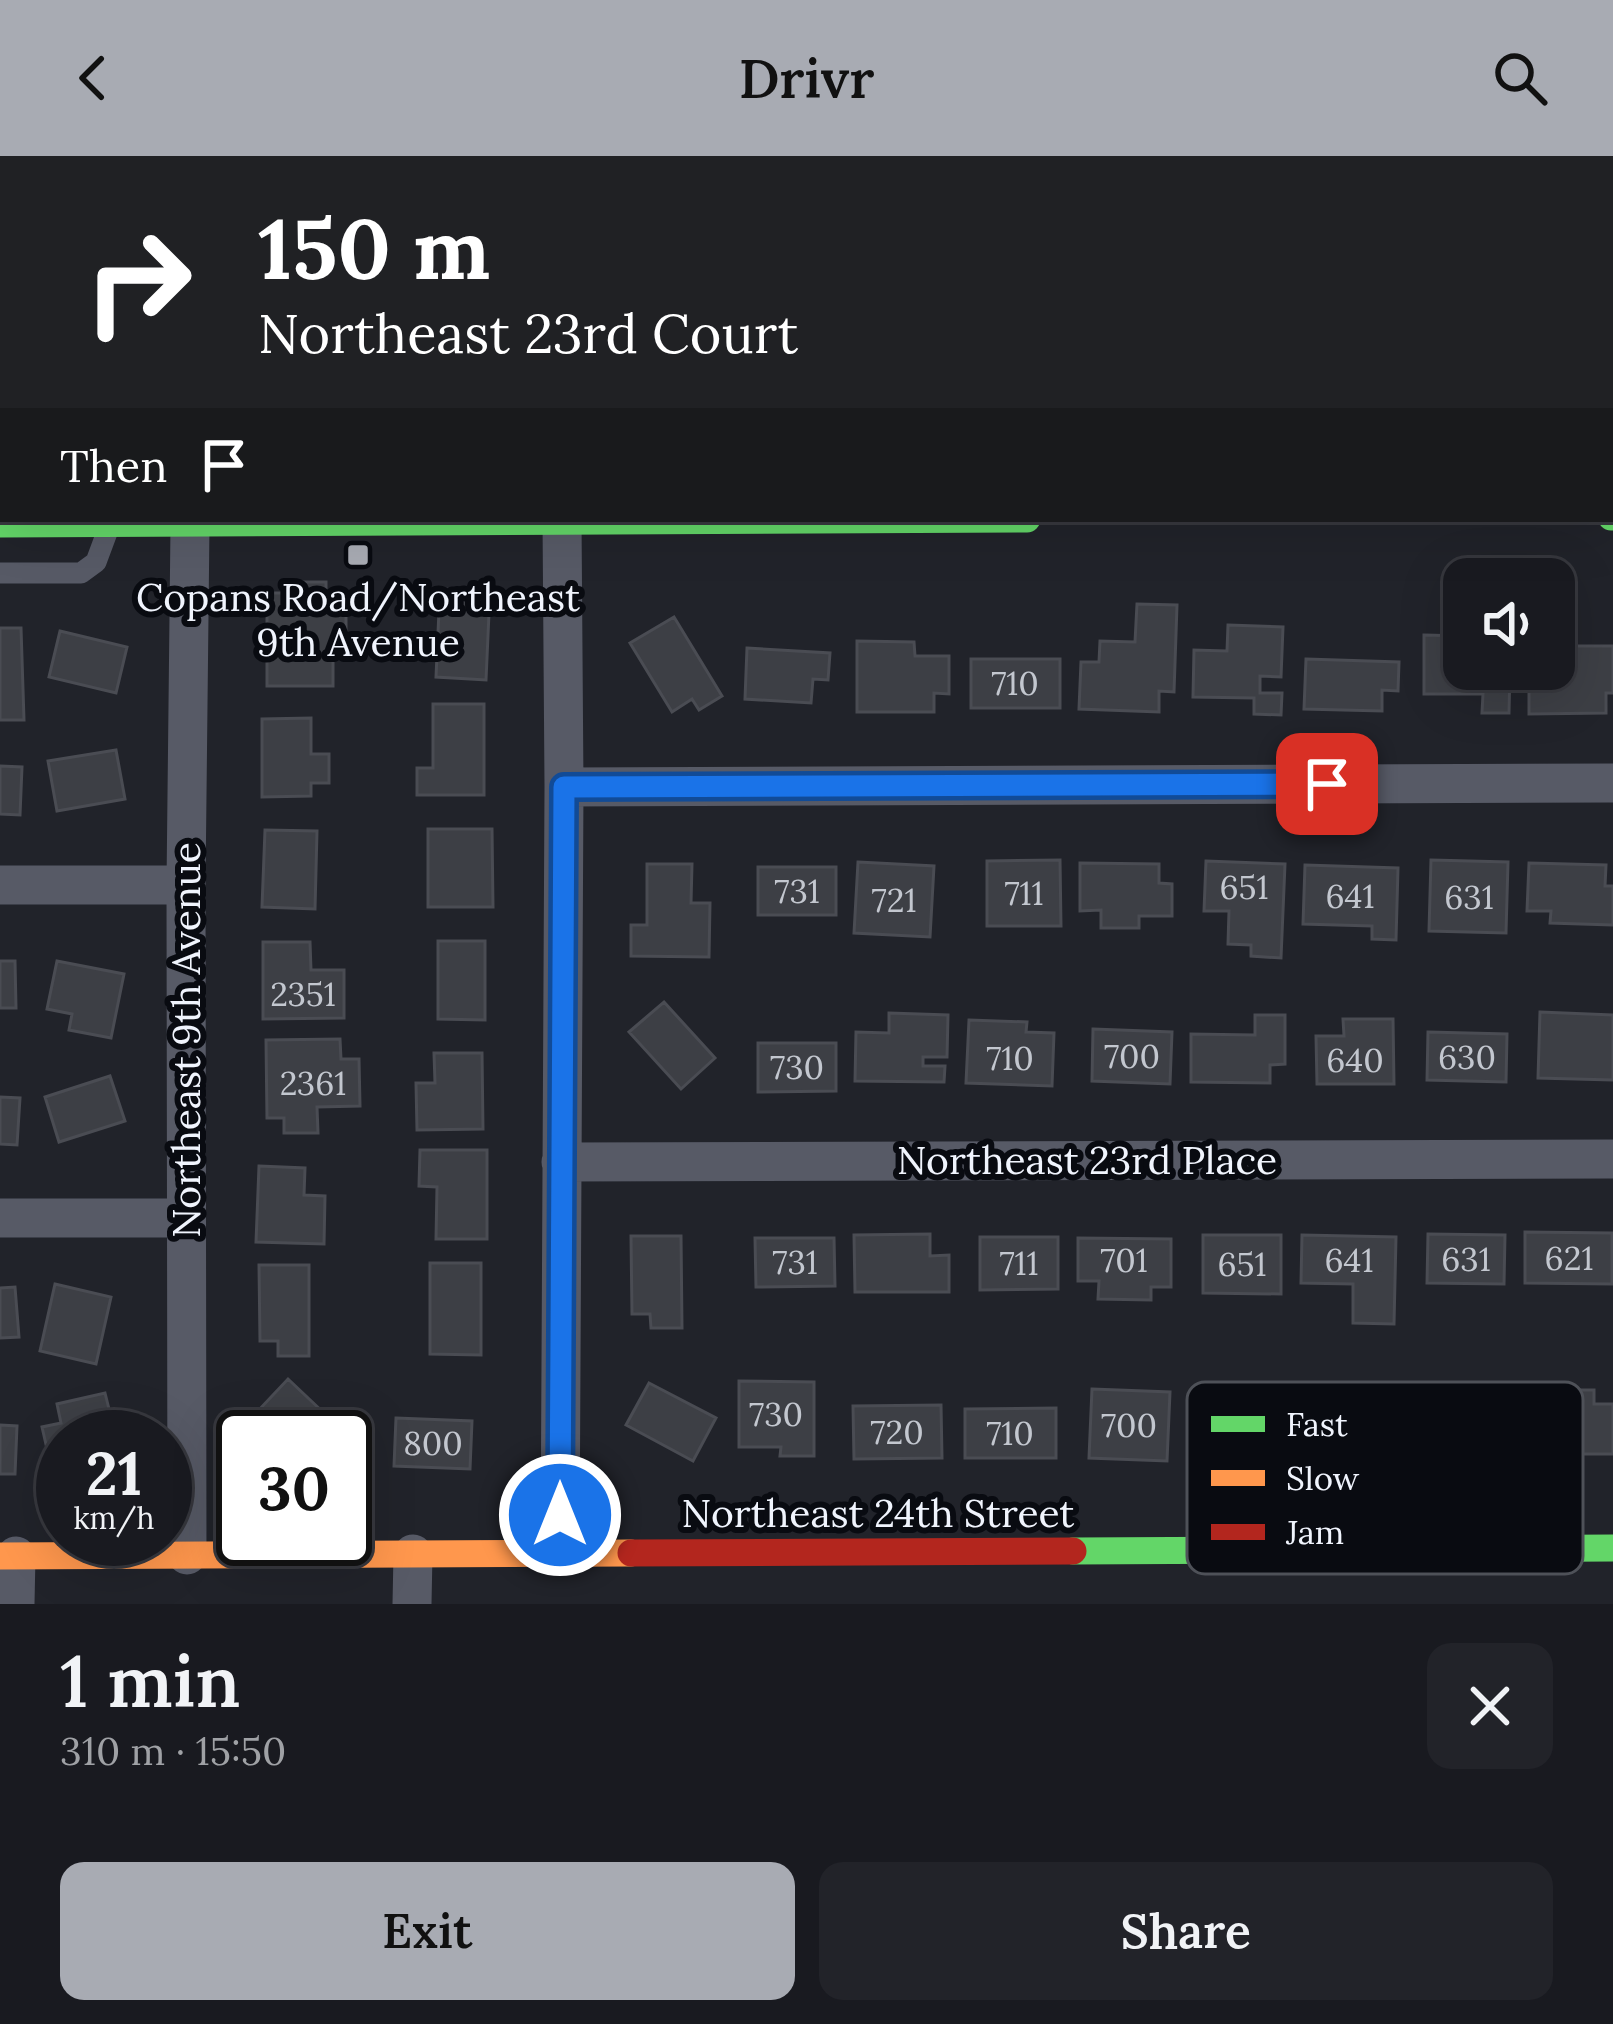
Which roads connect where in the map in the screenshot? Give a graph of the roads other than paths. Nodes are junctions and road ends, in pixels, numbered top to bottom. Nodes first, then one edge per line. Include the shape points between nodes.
1 (413, 522) edge
2 (562, 522) edge
3 (0, 524) edge
4 (110, 524) junction
5 (190, 525) junction
6 (0, 573) edge
7 (1613, 782) edge
8 (564, 787) junction
9 (0, 885) edge
10 (186, 885) junction
11 (1613, 1159) edge
12 (561, 1162) junction
13 (0, 1218) edge
14 (185, 1218) junction
15 (186, 1410) edge
16 (1583, 1548) edge
17 (1613, 1548) edge
18 (1187, 1550) edge
19 (560, 1553) junction
20 (413, 1554) junction
21 (192, 1555) edge
22 (8, 1556) edge
23 (15, 1604) edge
24 (412, 1604) edge

1 - 5 street
2 - 8 street
3 - 4 street
4 - 5 street
4 - 6 lane via 96,562 81,573
5 - 10 street, Northeast 9th Avenue
7 - 8 street
8 - 12 street
9 - 10 street
10 - 14 street, Northeast 9th Avenue
11 - 12 street, Northeast 23rd Place
12 - 19 street
13 - 14 street
14 - 15 street, Northeast 9th Avenue
16 - 17 street, Northeast 24th Street
18 - 19 street, Northeast 24th Street
19 - 20 street, Northeast 24th Street
20 - 21 street, Northeast 24th Street
20 - 24 street
22 - 23 street

